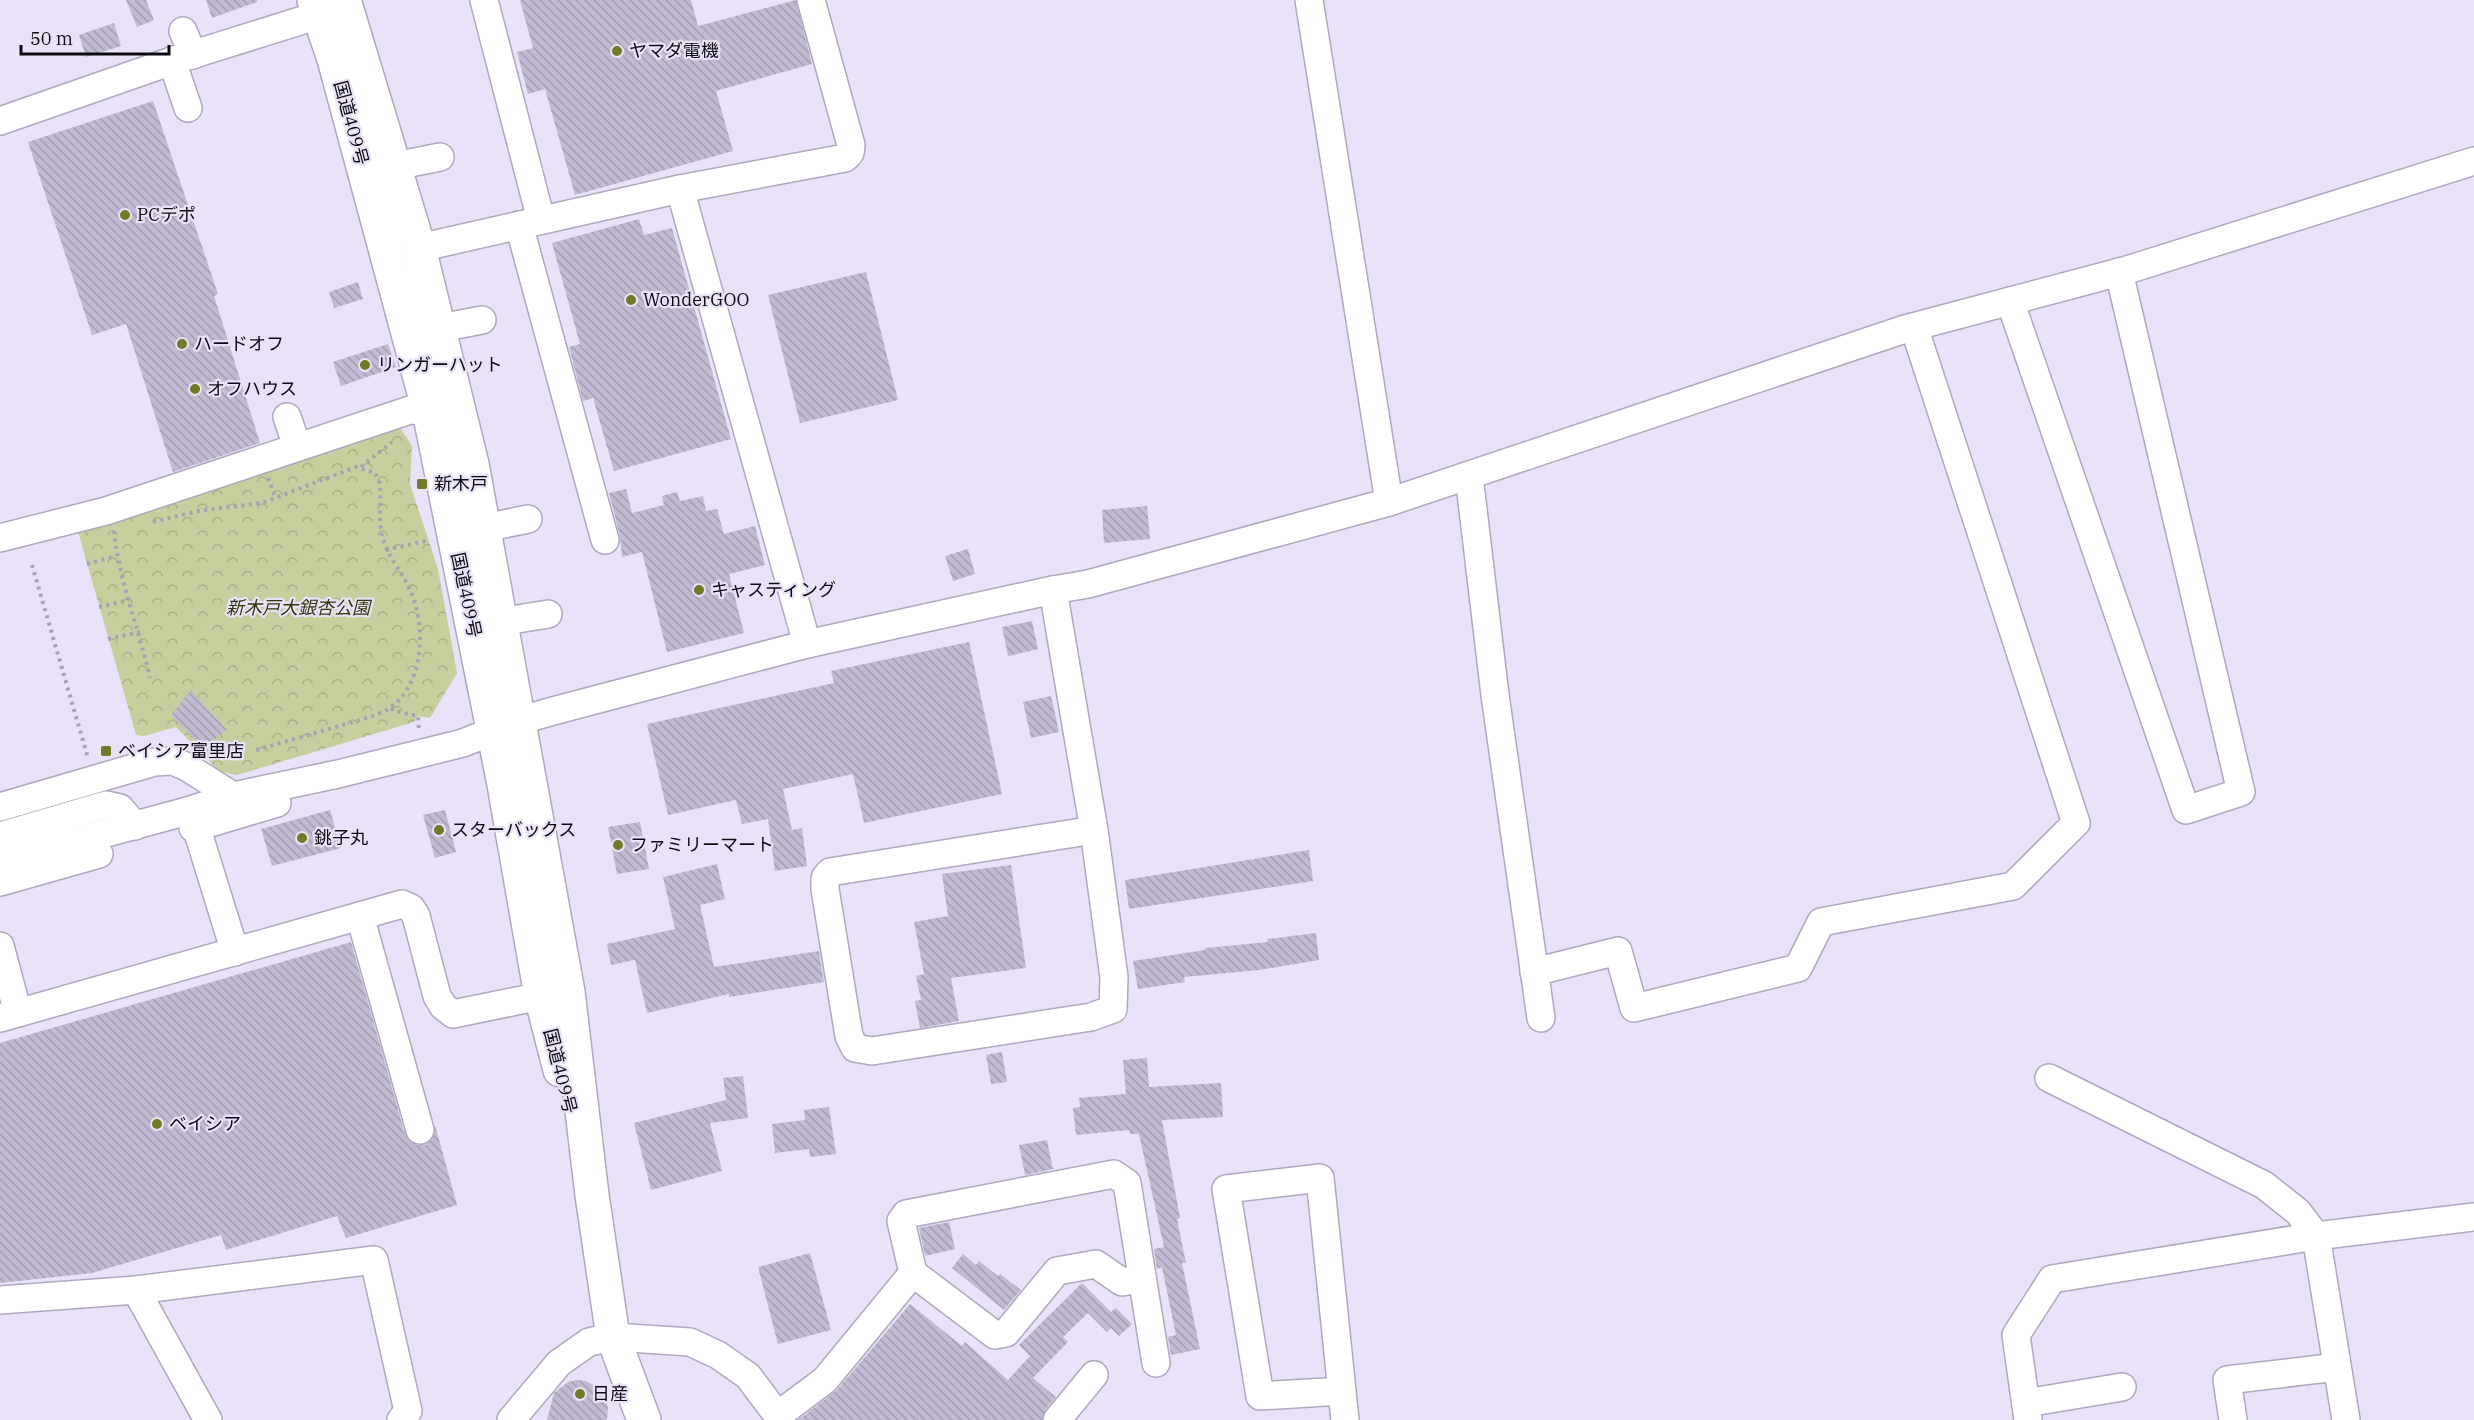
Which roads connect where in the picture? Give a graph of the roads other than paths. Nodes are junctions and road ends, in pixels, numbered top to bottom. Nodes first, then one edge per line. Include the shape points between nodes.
1 (484, 0) edge
2 (811, 0) edge
3 (1309, 0) edge
4 (331, 5) edge
5 (183, 49) junction
6 (188, 108) dead end
7 (3, 111) edge
8 (440, 157) dead end
9 (2474, 161) edge
10 (395, 166) junction
11 (680, 189) junction
12 (530, 222) junction
13 (419, 248) junction
14 (2119, 272) junction
15 (2010, 301) junction
16 (482, 320) dead end
17 (1914, 327) junction
18 (440, 328) junction
19 (429, 411) junction
20 (287, 417) dead end
21 (297, 446) junction
22 (1469, 476) junction
23 (1389, 502) junction
24 (528, 519) dead end
25 (484, 528) junction
26 (0, 538) edge
27 (605, 540) dead end
28 (1053, 590) junction
29 (548, 614) dead end
30 (500, 622) junction
31 (807, 644) junction
32 (506, 726) junction
33 (338, 774) junction
34 (233, 796) junction
35 (0, 807) edge
36 (194, 818) junction
37 (135, 826) junction
38 (1095, 830) junction
39 (0, 836) edge
40 (0, 862) edge
41 (0, 882) edge
42 (360, 916) junction
43 (0, 946) edge
44 (235, 952) junction
45 (1534, 972) junction
46 (541, 996) junction
47 (9, 1016) edge
48 (1541, 1018) dead end
49 (2049, 1078) dead end
50 (420, 1130) dead end
51 (591, 1196) junction
52 (2474, 1217) edge
53 (2316, 1236) junction
54 (912, 1273) junction
55 (1142, 1279) junction
56 (136, 1290) junction
57 (0, 1300) edge
58 (614, 1337) junction
59 (1156, 1364) dead end
60 (2337, 1367) junction
61 (1094, 1375) dead end
62 (2122, 1387) dead end
63 (1342, 1391) junction
64 (2027, 1412) edge
65 (779, 1418) edge
66 (208, 1420) edge
67 (401, 1420) edge
68 (511, 1420) edge
69 (644, 1420) edge
70 (1056, 1420) edge
71 (1345, 1420) edge
72 (2233, 1420) edge
73 (2346, 1420) edge

1 - 12 street
2 - 11 street via 850,153 836,160
3 - 23 street
4 - 5 street
4 - 10 highway, 国道409号
4 - 19 highway, 国道409号 via 334,59 374,247
5 - 6 street
5 - 7 street
8 - 10 street
9 - 14 street
10 - 13 highway, 国道409号
11 - 12 street
11 - 31 street
12 - 13 street
12 - 27 street
13 - 18 highway, 国道409号
14 - 15 street
14 - 15 street via 2241,792 2186,810
15 - 17 street
16 - 18 street
17 - 22 street
17 - 45 street via 2076,823 2013,886 1821,922 1798,968 1634,1008 1618,951
18 - 25 highway, 国道409号
19 - 21 street via 410,410
19 - 32 highway, 国道409号
20 - 21 street
21 - 26 street via 115,524
22 - 23 street
22 - 45 street
23 - 28 street via 1088,584
24 - 25 street
25 - 30 highway, 国道409号
28 - 31 street
28 - 38 street
29 - 30 street
30 - 32 highway, 国道409号
31 - 32 street
32 - 33 street via 463,743
32 - 46 highway, 国道409号
32 - 51 highway, 国道409号 via 568,992
33 - 34 street
33 - 36 street via 303,795
34 - 35 street via 173,761 154,762
34 - 36 street
36 - 37 street
36 - 41 street
36 - 44 street
37 - 39 street via 120,808 106,805
37 - 40 street
38 - 38 street via 1113,977 1113,1009 1108,1013 863,1051 855,1048 849,1036 825,889 825,878 830,872
42 - 44 street
42 - 46 street via 389,905 411,908 437,996 453,1014
42 - 50 street
43 - 47 street
44 - 47 street
45 - 48 street
46 - 51 highway, 国道409号
49 - 53 street via 2264,1185 2298,1212
51 - 58 highway, 国道409号
52 - 53 street
53 - 60 street
53 - 64 street via 2052,1279 2016,1335
54 - 55 street via 995,1335 1006,1333 1057,1271 1096,1264 1122,1282
54 - 55 street via 901,1221 906,1214 1114,1174 1127,1183
54 - 65 street via 825,1380
55 - 59 street
56 - 57 street
56 - 66 street
56 - 67 street via 374,1260 408,1411
58 - 65 street via 690,1342 718,1355 748,1376
58 - 68 street via 589,1342 559,1363
58 - 69 highway, 国道409号
60 - 72 street via 2227,1380
60 - 73 street
61 - 70 street
62 - 64 street
63 - 63 street via 1320,1178 1226,1189 1260,1396
63 - 71 street

